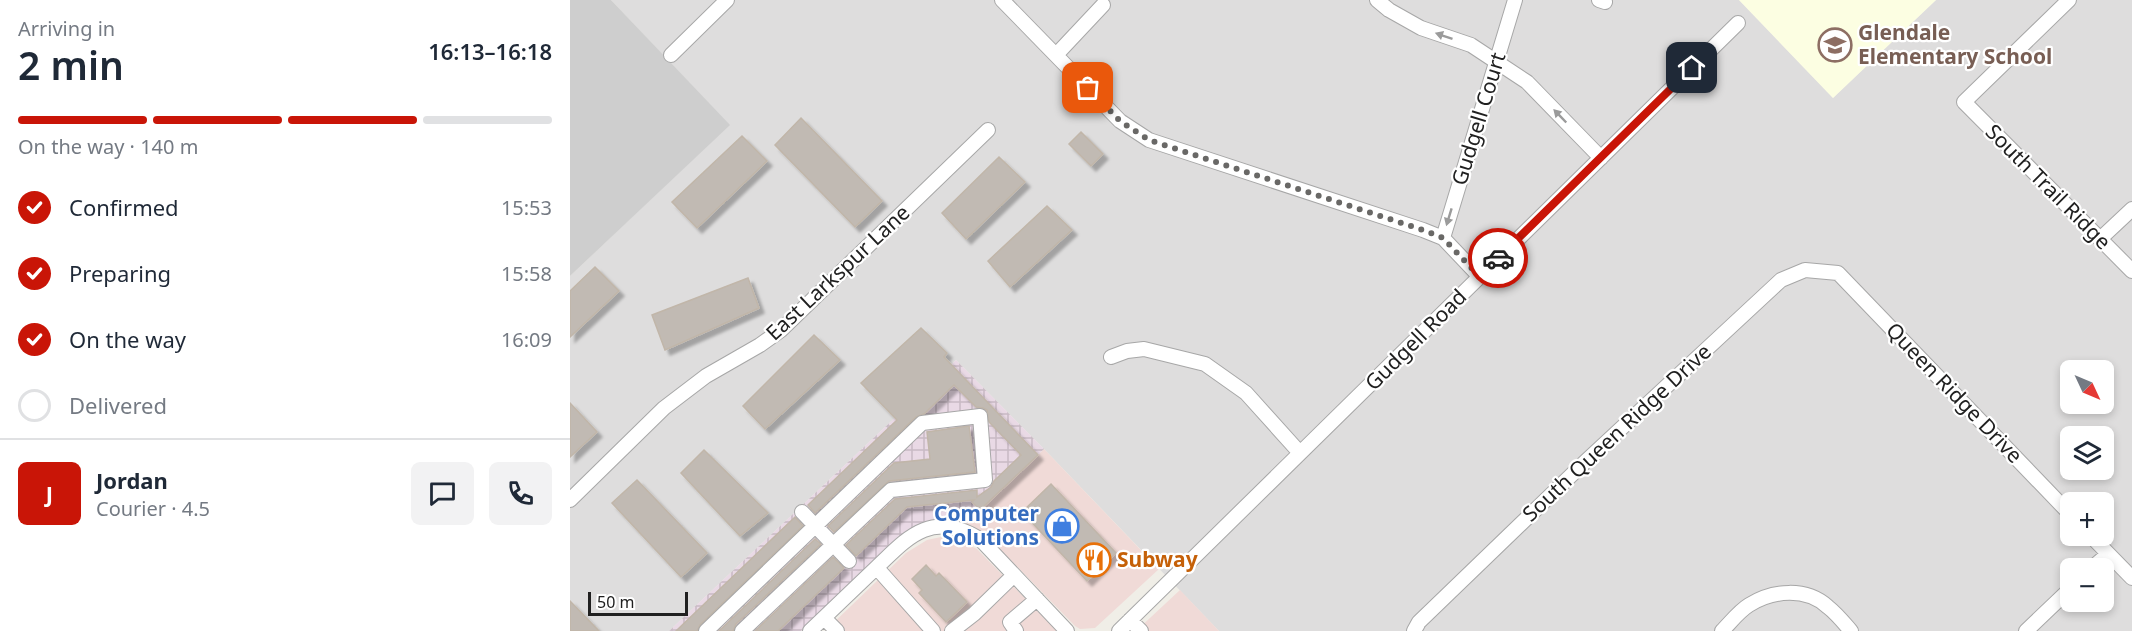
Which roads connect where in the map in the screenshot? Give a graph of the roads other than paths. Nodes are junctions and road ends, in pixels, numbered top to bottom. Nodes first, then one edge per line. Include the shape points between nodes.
1 (727, 0) edge
2 (1002, 0) edge
3 (1377, 0) edge
4 (1515, 0) edge
5 (2069, 0) edge
6 (1103, 5) dead end
7 (1738, 22) dead end
8 (671, 54) dead end
9 (1056, 55) junction
10 (1496, 60) junction
11 (988, 130) dead end
12 (1601, 158) junction
13 (2132, 209) edge
14 (1443, 238) junction
15 (2100, 239) junction
16 (2132, 272) edge
17 (1838, 273) joint
18 (1480, 277) junction
19 (1111, 357) dead end
20 (1300, 453) junction
21 (570, 500) edge
22 (2060, 504) edge
23 (802, 512) dead end
24 (816, 525) junction
25 (833, 544) junction
26 (2100, 546) edge
27 (2108, 554) junction
28 (2103, 558) edge
29 (849, 561) dead end
30 (877, 568) junction
31 (1014, 575) junction
32 (2132, 578) edge
33 (1037, 599) junction
34 (2060, 599) edge
35 (824, 618) junction
36 (1130, 620) junction
37 (706, 631) edge
38 (742, 631) edge
39 (810, 631) edge
40 (837, 631) edge
41 (933, 631) edge
42 (952, 631) edge
43 (1016, 631) edge
44 (1067, 631) edge
45 (1119, 631) edge
46 (1142, 631) edge
47 (1414, 631) edge
48 (1722, 631) edge
49 (1851, 631) edge
50 (2026, 631) edge

1 - 8 street
2 - 9 street
10 -> 3 street via 1471,45 1421,28
4 - 10 street, Gudgell Court
5 - 15 street, South Trail Ridge via 1964,102
6 - 9 street
7 - 12 street, Gudgell Road
9 - 14 street via 1120,121 1149,140
12 -> 10 street via 1527,82
10 -> 14 street, Gudgell Court
11 - 21 street, East Larkspur Lane via 781,330 706,376 664,408
12 - 18 street, Gudgell Road
13 - 15 street
14 - 18 street
15 - 16 street, South Trail Ridge
17 - 22 street, Queen Ridge Drive
17 - 47 street, South Queen Ridge Drive via 1805,270 1781,280 1585,462
18 - 20 street, Gudgell Road
19 - 20 street via 1144,349 1205,364 1246,393
20 - 36 street, Gudgell Road
23 - 24 street
24 - 25 street
24 - 25 street via 922,423 980,416 985,480 891,490
24 - 37 street
25 - 29 street
25 - 38 street
26 - 27 street
27 - 28 street
27 - 32 street
30 - 31 street via 904,542 924,530 942,526 970,532
30 - 35 street
30 - 41 street
31 - 33 street
31 - 42 street
33 - 43 street via 1010,622
33 - 44 street
34 - 50 street
35 - 39 street
35 - 40 street
36 - 45 street, Gudgell Road
36 - 46 street
48 - 49 street via 1747,606 1767,595 1790,592 1812,597 1827,606

